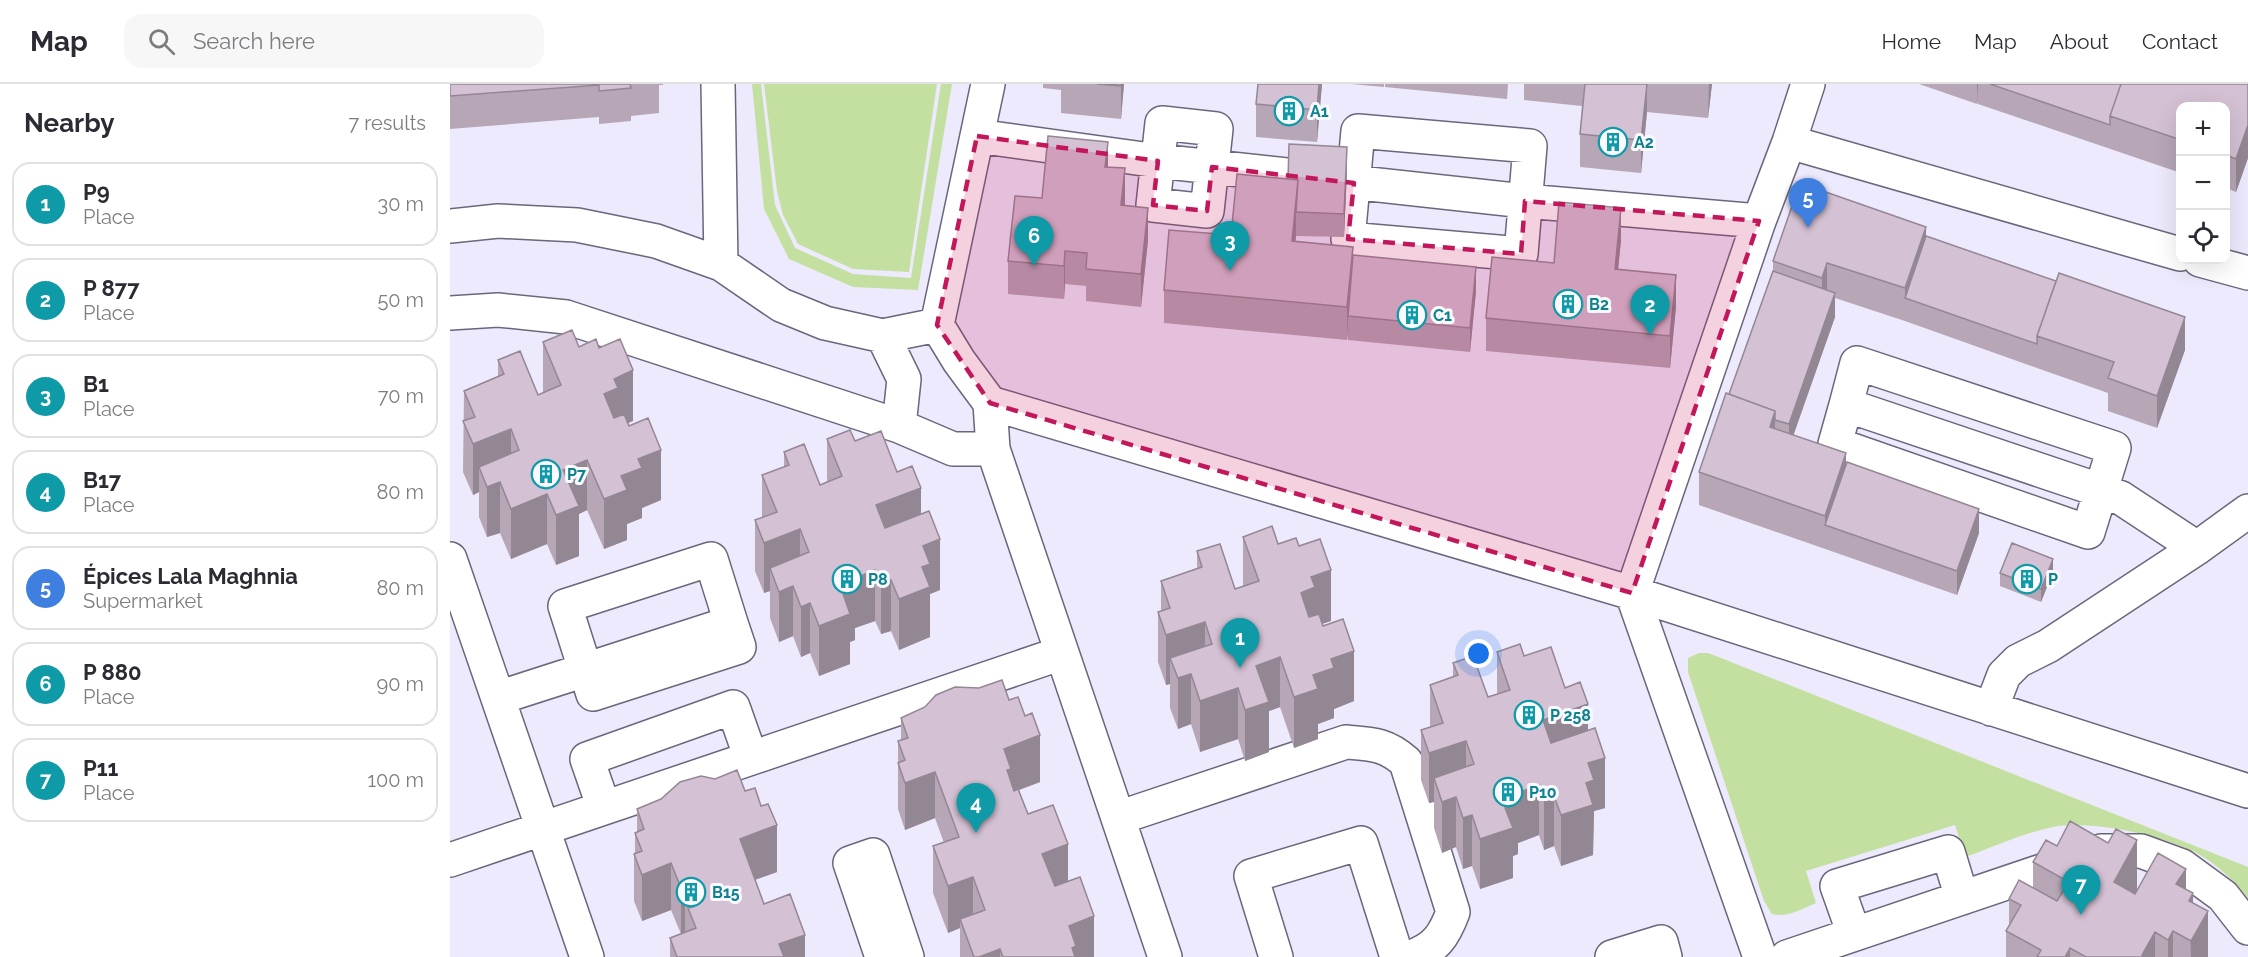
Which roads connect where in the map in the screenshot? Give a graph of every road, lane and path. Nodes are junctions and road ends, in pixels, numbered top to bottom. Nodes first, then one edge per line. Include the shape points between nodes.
1 (718, 84) edge
2 (988, 84) edge
3 (1808, 84) edge
4 (977, 136) junction
5 (1789, 142) junction
6 (1158, 161) junction
7 (1212, 167) junction
8 (1354, 183) junction
9 (1525, 201) junction
10 (1759, 222) junction
11 (450, 226) edge
12 (2176, 253) edge
13 (721, 264) junction
14 (2215, 264) edge
15 (2248, 273) edge
16 (450, 313) edge
17 (937, 325) junction
18 (883, 336) junction
19 (990, 403) junction
20 (1846, 405) junction
21 (899, 426) junction
22 (993, 449) junction
23 (2102, 491) junction
24 (2248, 511) edge
25 (2197, 548) junction
26 (450, 559) edge
27 (1632, 593) junction
28 (1062, 653) junction
29 (585, 670) junction
30 (498, 698) junction
31 (1991, 709) junction
32 (751, 758) junction
33 (2248, 791) edge
34 (604, 808) junction
35 (1118, 819) junction
36 (543, 828) junction
37 (450, 860) edge
38 (850, 863) junction
39 (1962, 898) junction
40 (2248, 928) edge
41 (1849, 943) edge
42 (587, 957) edge
43 (858, 957) edge
44 (882, 957) edge
45 (908, 957) edge
46 (1166, 957) edge
47 (1276, 957) edge
48 (1397, 957) edge
49 (1411, 957) edge
50 (1612, 957) edge
51 (1665, 957) edge
52 (1760, 957) edge
53 (1787, 957) edge

1 - 13 street
2 - 4 street
3 - 5 street
4 - 6 street
4 - 17 street
5 - 10 street
5 - 12 street
6 - 7 street via 1162,123 1216,129
6 - 7 street via 1153,205 1207,211
7 - 8 street
8 - 9 street
8 - 9 street via 1358,131 1530,146
8 - 9 street via 1348,239 1521,254
9 - 10 street
10 - 27 street
11 - 13 street via 498,222 577,225 656,241
13 - 18 street via 781,305 825,323
14 - 15 street
16 - 21 street via 498,310 566,317
17 - 18 street
17 - 19 street
18 - 21 street via 904,379
19 - 22 street
19 - 27 street
20 - 23 street
20 - 23 street via 1835,444 2088,532
20 - 23 street via 1857,363 2114,448
21 - 22 street via 953,449
22 - 28 street
23 - 25 street via 2121,498
24 - 25 street
25 - 31 street via 2048,646 2018,661 2004,675
26 - 30 street
27 - 31 street
27 - 52 street
28 - 32 street
28 - 35 street
29 - 29 street via 593,694 739,647 711,559 565,606
29 - 30 street
30 - 36 street
31 - 33 street
32 - 34 street
32 - 34 street via 733,707 587,759
34 - 36 street
35 - 46 street
35 - 49 street via 1346,742 1393,750 1406,762 1453,912 1433,947
36 - 37 street
36 - 42 street
38 - 43 street via 828,870
38 - 44 street
38 - 45 street via 873,855
39 - 40 street via 2101,851 2141,851 2182,866 2223,896
39 - 41 street
39 - 41 street via 1948,852 1837,886
41 - 53 street
47 - 48 street via 1251,876 1361,843
50 - 51 street via 1660,942

